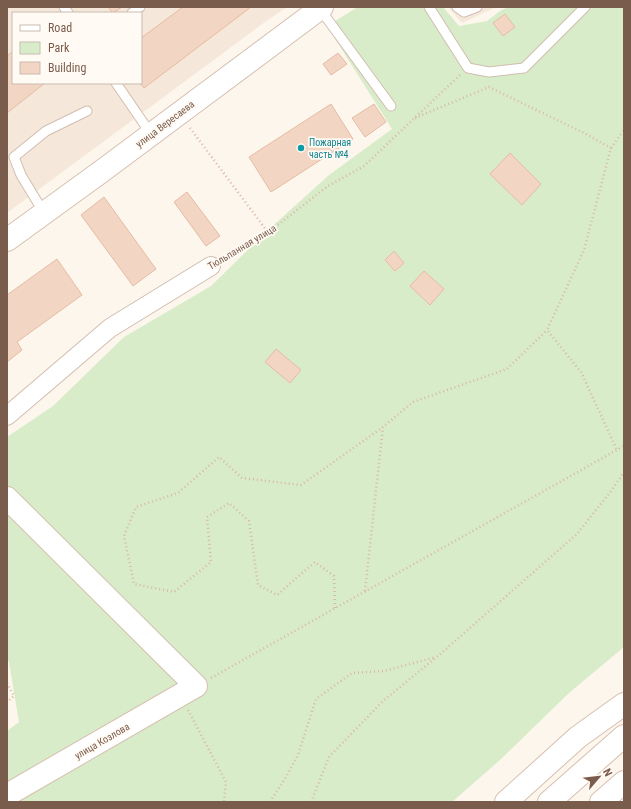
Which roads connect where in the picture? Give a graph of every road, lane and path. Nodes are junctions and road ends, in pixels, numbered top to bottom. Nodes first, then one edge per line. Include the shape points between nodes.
1 (429, 7) edge
2 (457, 7) edge
3 (477, 7) edge
4 (585, 7) edge
5 (321, 8) edge
6 (468, 68) junction
7 (117, 84) edge
8 (391, 106) dead end
9 (87, 111) dead end
10 (179, 113) junction
11 (415, 118) junction
12 (624, 130) edge
13 (151, 134) junction
14 (611, 148) junction
15 (10, 154) edge
16 (44, 213) junction
17 (267, 231) junction
18 (7, 240) edge
19 (211, 266) joint
20 (547, 330) junction
21 (7, 416) edge
22 (383, 427) junction
23 (624, 446) edge
24 (617, 450) junction
25 (624, 472) edge
26 (7, 498) edge
27 (365, 591) junction
28 (335, 608) junction
29 (438, 656) junction
30 (7, 684) edge
31 (189, 690) junction
32 (624, 691) edge
33 (7, 702) edge
34 (624, 704) edge
35 (624, 736) edge
36 (578, 737) junction
37 (624, 782) edge
38 (7, 795) edge
39 (224, 802) edge
40 (270, 802) edge
41 (311, 802) edge
42 (506, 802) edge
43 (549, 802) edge
44 (601, 802) edge

1 - 6 lane
2 - 3 lane via 464,12
4 - 6 lane via 524,68 489,72
5 - 8 lane
5 - 10 street, улица Вересаева
6 - 11 path, Тюльпанная улица
7 - 13 lane
9 - 15 lane
10 - 13 street, улица Вересаева
10 - 17 path
11 - 14 path via 489,87
11 - 17 path, Тюльпанная улица via 364,166 328,186
12 - 14 path
13 - 16 street, улица Вересаева
14 - 20 path via 584,250
15 - 16 lane
16 - 18 street, улица Вересаева
17 - 19 path, Тюльпанная улица
19 - 21 street, Тюльпанная улица via 110,328
20 - 22 path via 507,369 413,402
20 - 24 path via 581,372
22 - 27 path
22 - 28 path via 301,485 242,478 219,457 178,493 136,507 124,536 134,584 174,592 211,562 207,518 229,503 249,521 258,585 277,595 315,562 334,576
23 - 24 path
24 - 27 path
25 - 29 path via 577,534
26 - 31 street
27 - 28 path
28 - 31 path
29 - 40 path via 384,671 352,673 316,699 298,755
29 - 41 path via 383,701 329,757
30 - 33 path via 14,696
31 - 38 street, улица Козлова
31 - 39 path via 226,782
32 - 36 street
34 - 36 street
35 - 43 street
36 - 42 street
37 - 44 street

